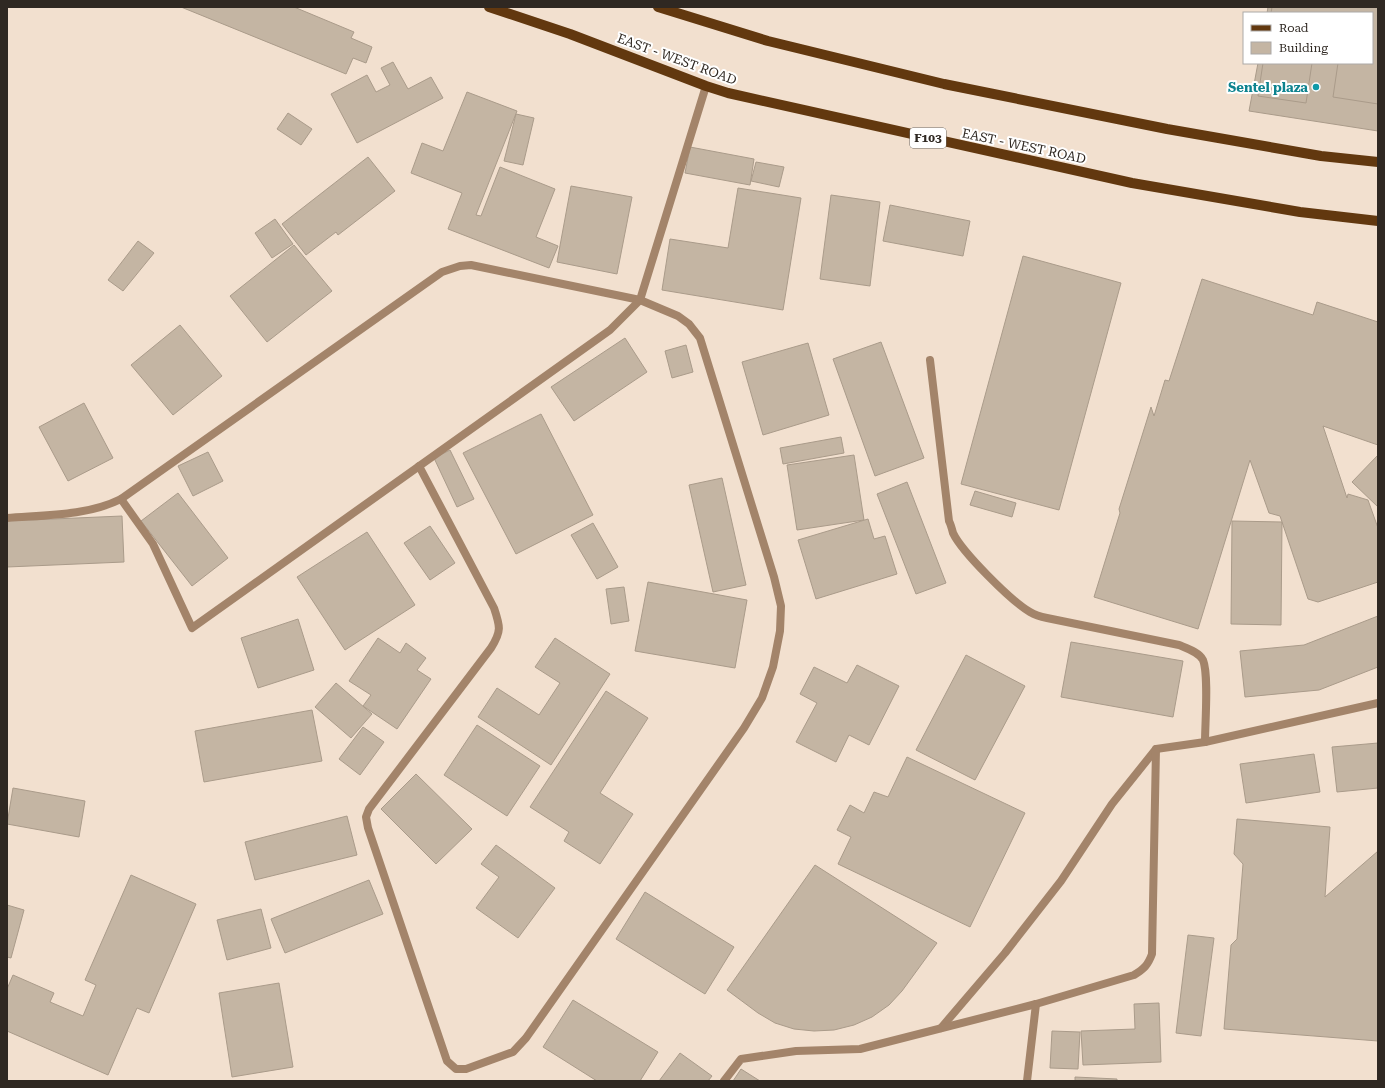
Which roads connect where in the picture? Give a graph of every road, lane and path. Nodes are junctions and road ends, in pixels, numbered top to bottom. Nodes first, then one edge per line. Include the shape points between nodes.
1 (490, 7) edge
2 (658, 7) edge
3 (706, 86) junction
4 (1378, 162) edge
5 (1378, 221) edge
6 (640, 300) junction
7 (930, 360) dead end
8 (419, 466) junction
9 (121, 499) junction
10 (7, 518) edge
11 (1378, 703) edge
12 (1205, 742) junction
13 (1156, 749) junction
14 (1036, 1004) junction
15 (940, 1028) junction
16 (724, 1081) edge
17 (1027, 1081) edge

1 - 3 main road, EAST - WEST ROAD / F103 via 570,34
2 - 4 main road via 768,41 944,84 1190,133 1321,156
3 - 5 main road, EAST - WEST ROAD / F103 via 1132,183 1300,212
3 - 6 lane
6 - 8 lane via 610,330
6 - 8 lane via 678,316 689,324 700,338 781,606 780,631 773,667 762,698 744,728 526,1038 513,1052 466,1069 456,1069 447,1061 366,817 369,809 499,635 494,608
6 - 9 lane via 471,265 442,272
7 - 12 lane via 949,521 959,542 1005,592 1031,613 1179,645 1194,652 1202,659 1206,672
8 - 9 lane via 192,628 153,544
9 - 10 lane via 108,506 87,511
11 - 12 lane
12 - 13 lane
13 - 14 lane via 1152,954 1148,963 1134,975
13 - 15 lane via 1112,804 1056,887
14 - 15 lane
14 - 17 lane
15 - 16 lane via 860,1049 796,1051 742,1059

